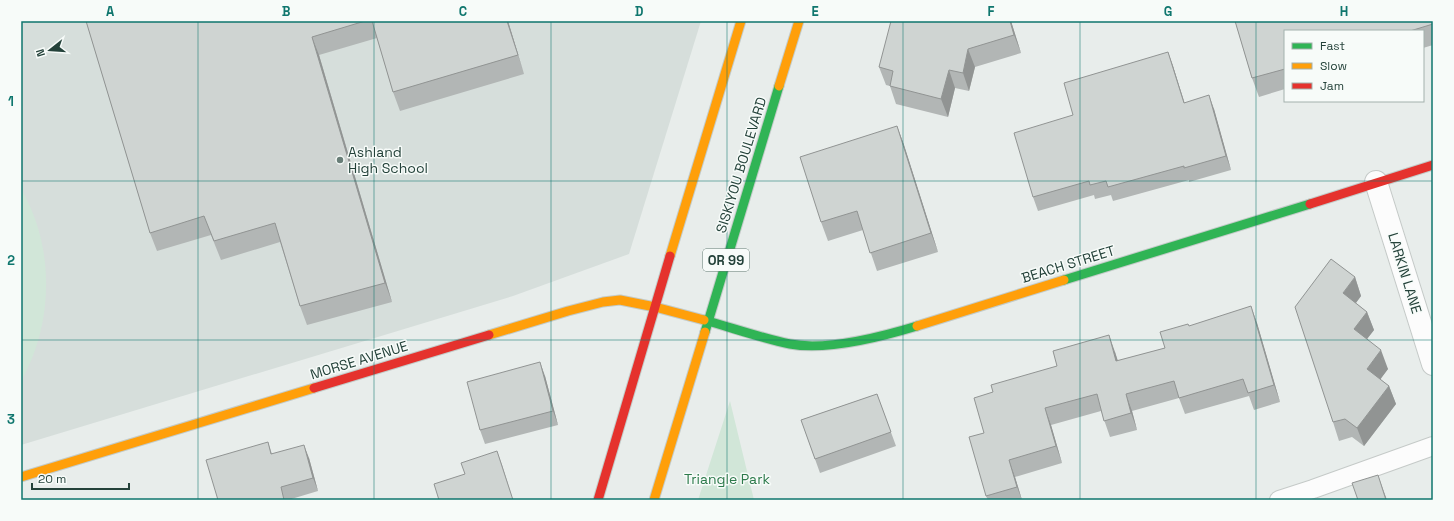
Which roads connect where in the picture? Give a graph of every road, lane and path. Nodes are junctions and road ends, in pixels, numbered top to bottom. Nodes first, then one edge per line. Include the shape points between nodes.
1 (741, 21) edge
2 (799, 21) edge
3 (1433, 165) edge
4 (1376, 182) junction
5 (655, 307) junction
6 (708, 321) junction
7 (1433, 364) edge
8 (1433, 446) edge
9 (21, 477) edge
10 (598, 500) edge
11 (654, 500) edge
12 (1279, 500) edge

1 - 5 street
2 - 6 street, SISKIYOU BOULEVARD / OR 99
3 - 4 street, BEACH STREET
4 - 6 street, BEACH STREET via 866,340 814,346 791,344
4 - 7 street, LARKIN LANE
5 - 6 street, MORSE AVENUE
5 - 9 street, MORSE AVENUE via 620,300 568,311
5 - 10 street
6 - 11 street, SISKIYOU BOULEVARD / OR 99
8 - 12 lane

